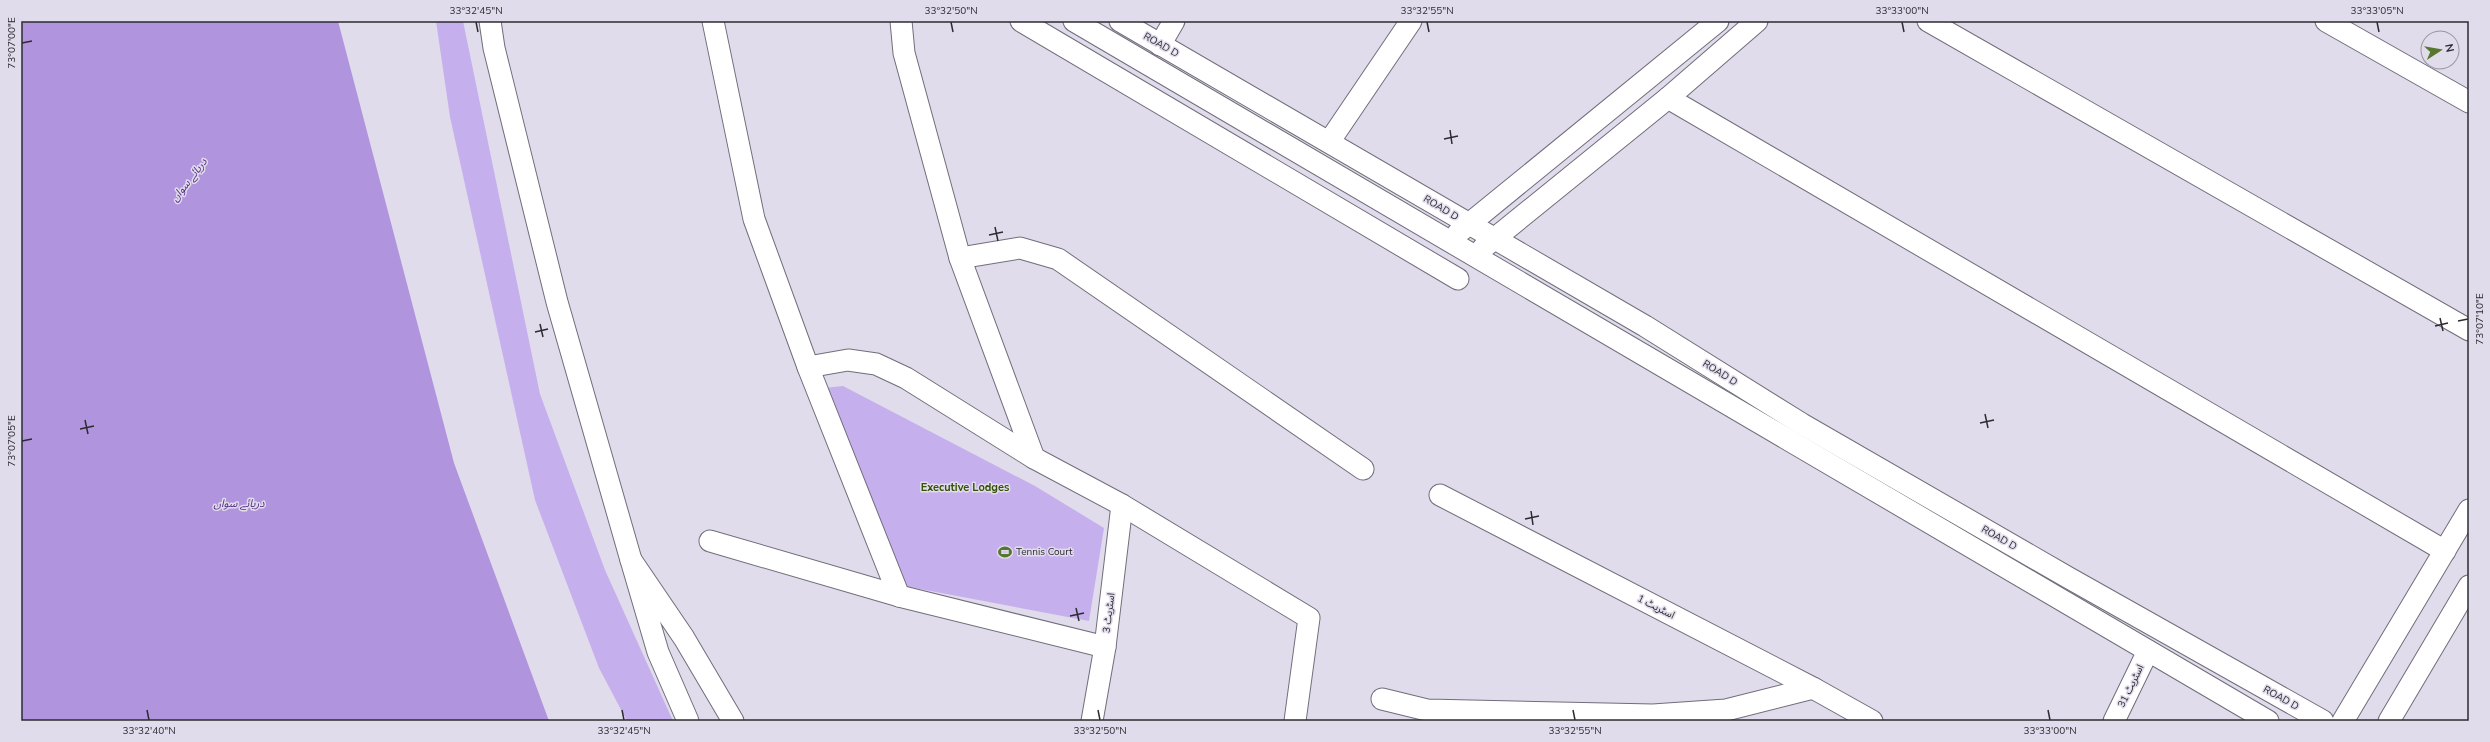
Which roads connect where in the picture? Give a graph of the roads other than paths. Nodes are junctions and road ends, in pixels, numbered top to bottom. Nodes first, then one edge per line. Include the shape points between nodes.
1 (490, 21) edge
2 (713, 21) edge
3 (901, 21) edge
4 (1021, 21) edge
5 (1074, 21) edge
6 (1120, 21) edge
7 (1174, 21) edge
8 (1411, 21) edge
9 (1718, 21) edge
10 (1757, 21) edge
11 (1928, 21) edge
12 (2326, 21) edge
13 (1160, 45) junction
14 (1668, 98) junction
15 (2469, 102) edge
16 (1329, 142) junction
17 (1468, 224) junction
18 (1493, 239) junction
19 (1448, 242) junction
20 (1474, 256) junction
21 (960, 258) junction
22 (1458, 279) dead end
23 (2469, 330) edge
24 (808, 367) junction
25 (1034, 458) junction
26 (1363, 469) dead end
27 (1440, 495) dead end
28 (1122, 505) junction
29 (2469, 510) edge
30 (710, 542) dead end
31 (2445, 551) junction
32 (631, 560) junction
33 (2469, 586) edge
34 (899, 596) junction
35 (1105, 648) junction
36 (2148, 651) junction
37 (1814, 688) junction
38 (1382, 699) dead end
39 (688, 721) edge
40 (733, 721) edge
41 (1092, 721) edge
42 (1296, 721) edge
43 (1872, 721) edge
44 (2114, 721) edge
45 (2268, 721) edge
46 (2323, 721) edge
47 (2343, 721) edge
48 (2389, 721) edge

1 - 32 street via 494,48 557,302
2 - 24 street via 754,219
3 - 21 street via 904,53
4 - 22 street
5 - 19 street
6 - 13 street, ROAD D
7 - 13 street
8 - 16 street
9 - 17 street
10 - 14 street
11 - 23 street
12 - 15 street
13 - 16 street, ROAD D
14 - 18 street
14 - 31 street
16 - 17 street, ROAD D
17 - 18 street, ROAD D
17 - 19 street
18 - 20 street
18 - 46 street, ROAD D via 1644,326 1802,424
19 - 20 street
20 - 36 street
21 - 25 street
21 - 26 street via 1020,248 1058,259
24 - 25 street via 848,360 876,364 906,378
24 - 34 street
25 - 28 street
27 - 37 street, اسٹریٹ 1
28 - 35 street, اسٹریٹ 3
28 - 42 street via 1309,618
29 - 31 street
30 - 34 street
31 - 47 street
32 - 39 street via 658,652
32 - 40 street via 684,638
33 - 48 street
34 - 35 street
35 - 41 street, اسٹریٹ 3
36 - 44 street, اسٹریٹ 31
36 - 45 street
37 - 38 street via 1726,710 1653,715 1427,710
37 - 43 street, اسٹریٹ 1

